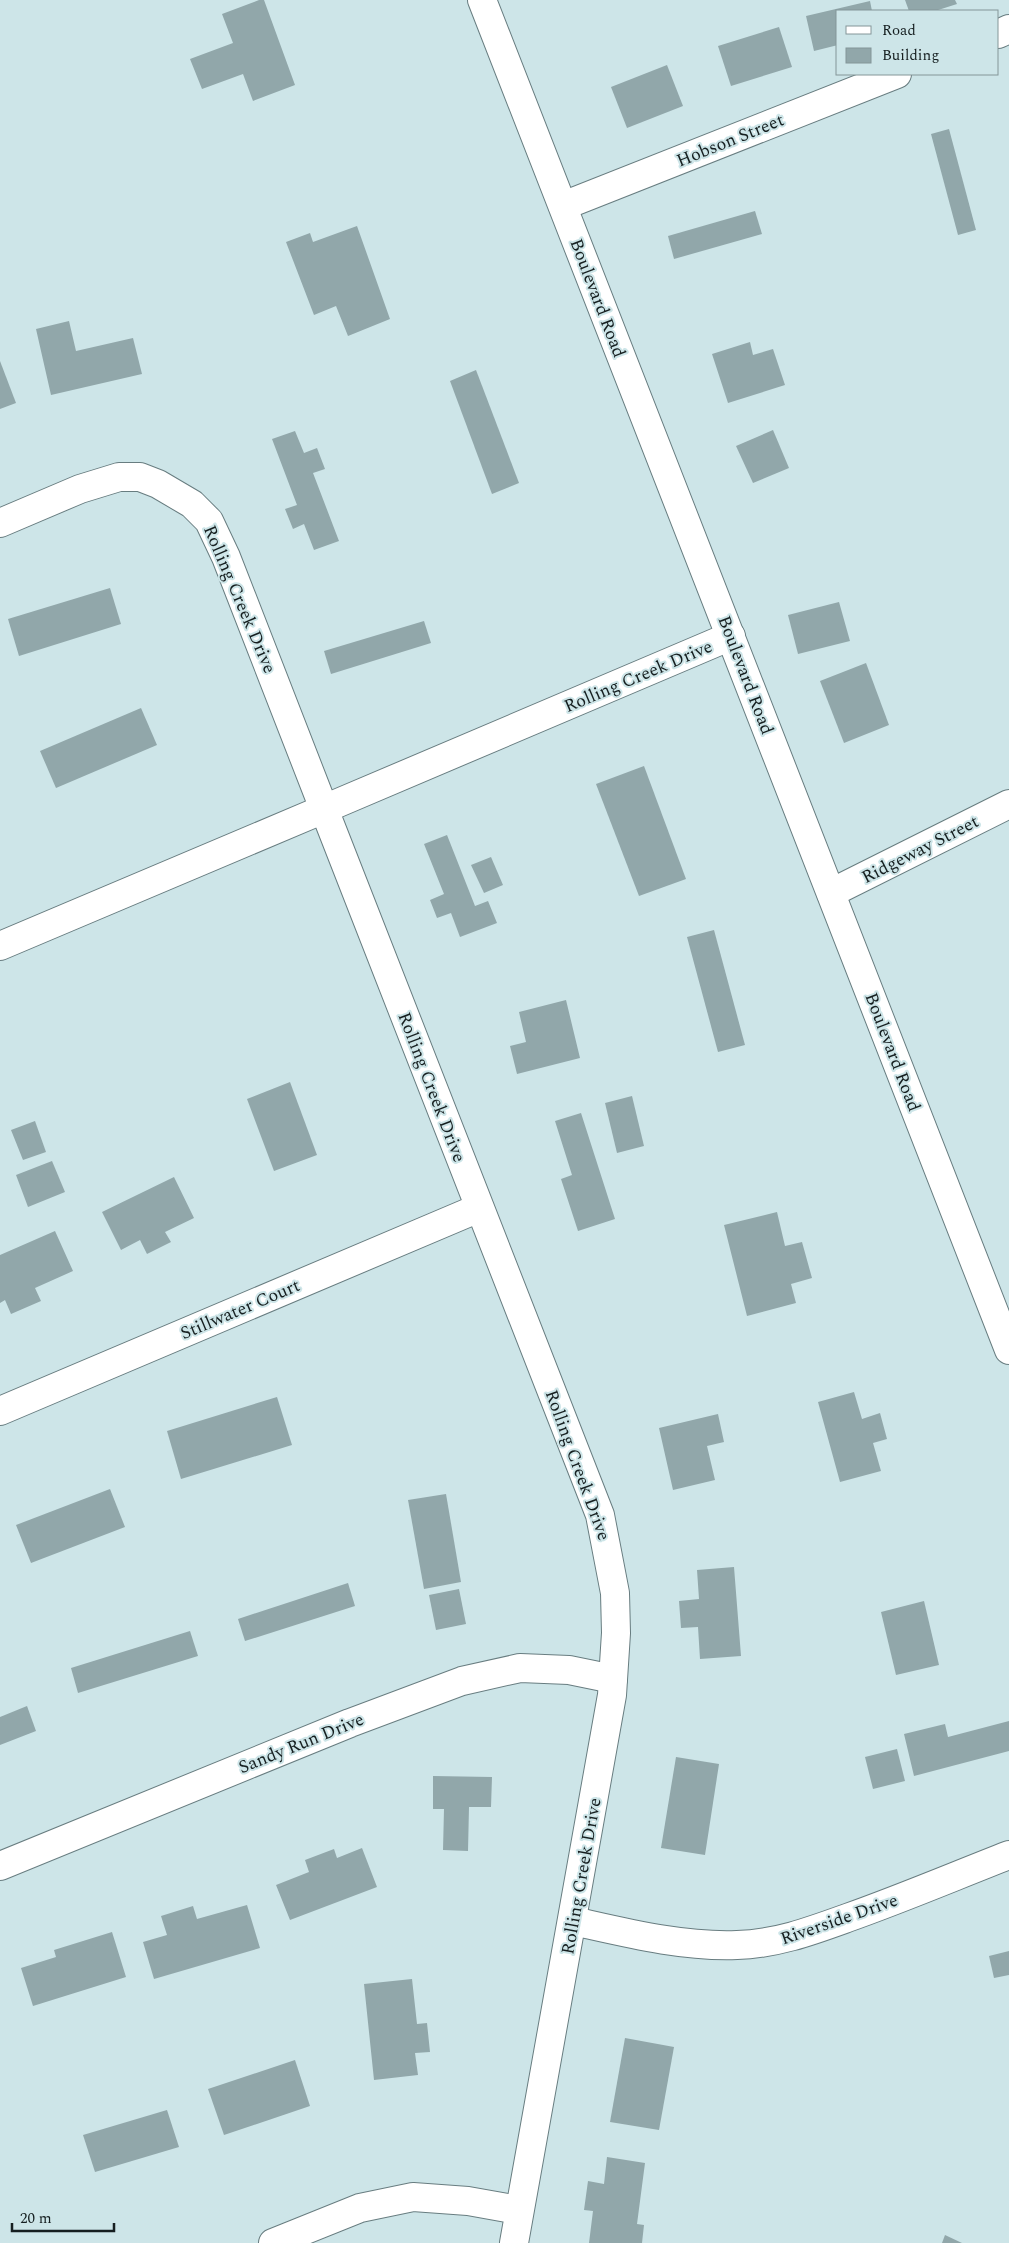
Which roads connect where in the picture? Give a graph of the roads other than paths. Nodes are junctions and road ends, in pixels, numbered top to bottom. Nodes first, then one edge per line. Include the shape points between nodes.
1 (482, 0) edge
2 (894, 75) edge
3 (562, 206) junction
4 (0, 523) edge
5 (731, 636) junction
6 (1009, 804) edge
7 (324, 809) junction
8 (831, 893) junction
9 (0, 946) edge
10 (479, 1208) junction
11 (1003, 1315) edge
12 (1009, 1350) edge
13 (0, 1411) edge
14 (613, 1679) junction
15 (1009, 1855) edge
16 (0, 1866) edge
17 (573, 1921) junction
18 (520, 2210) junction
19 (273, 2243) edge
20 (514, 2243) edge

1 - 3 street, Boulevard Road
2 - 3 street, Hobson Street
3 - 5 street, Boulevard Road
4 - 7 street, Rolling Creek Drive via 80,489 119,477 140,477 192,504 209,521 226,557
5 - 7 street, Rolling Creek Drive
5 - 8 street, Boulevard Road
6 - 8 street, Ridgeway Street
7 - 9 street, Rolling Creek Drive
7 - 10 street, Rolling Creek Drive
8 - 11 street, Boulevard Road
10 - 13 street, Stillwater Court
10 - 14 street, Rolling Creek Drive via 600,1515 615,1593
11 - 12 street, Boulevard Road
14 - 16 street, Sandy Run Drive via 569,1670 520,1668 462,1681 350,1723
14 - 17 street, Rolling Creek Drive
15 - 17 street, Riverside Drive via 868,1911 772,1942 703,1945
17 - 18 street, Rolling Creek Drive
18 - 19 street via 468,2201 413,2197 360,2208
18 - 20 street, Rolling Creek Drive

